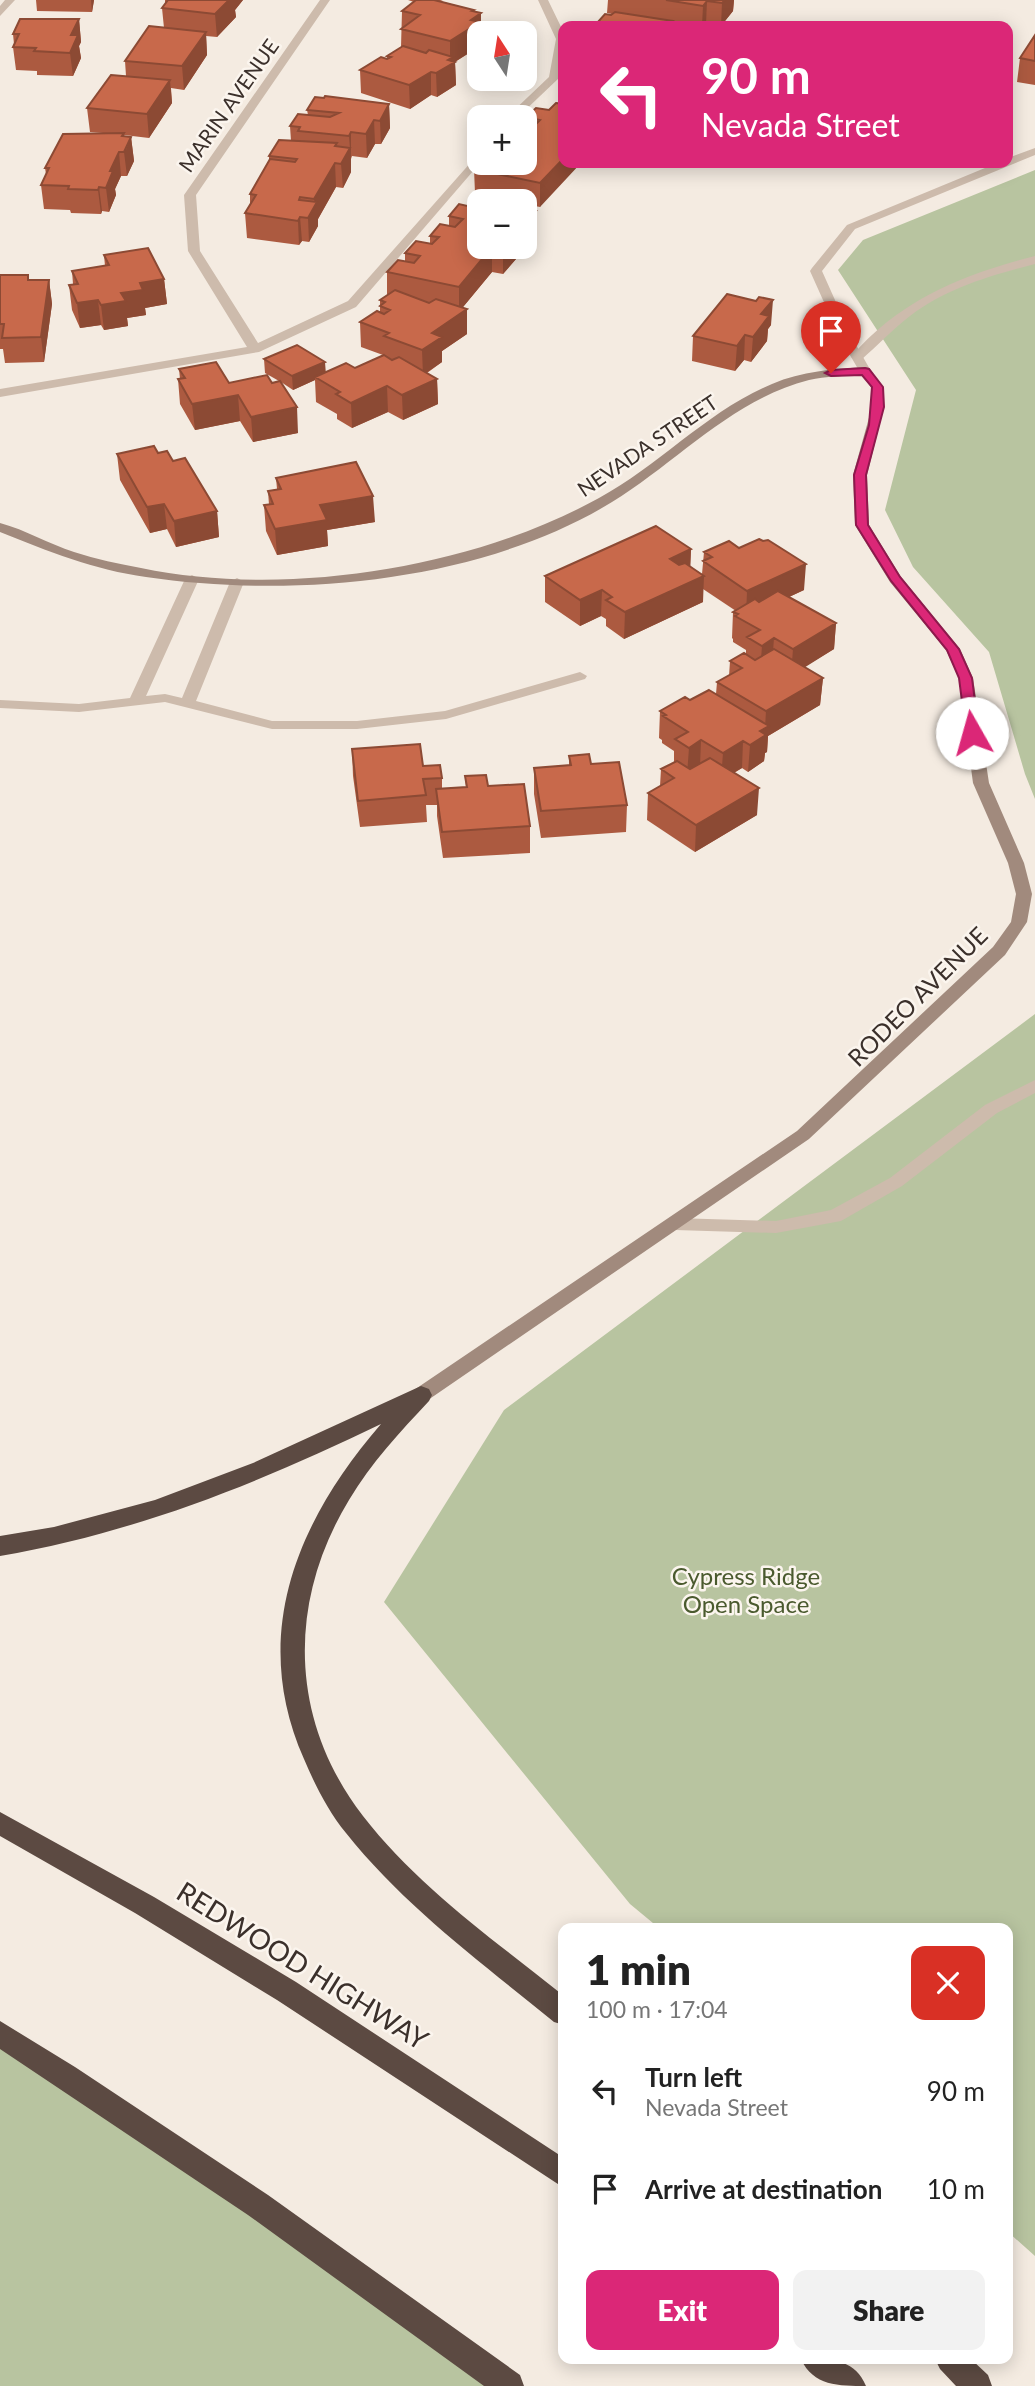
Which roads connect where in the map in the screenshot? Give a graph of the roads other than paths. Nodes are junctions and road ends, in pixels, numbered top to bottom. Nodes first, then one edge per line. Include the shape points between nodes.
1 (10, 0) edge
2 (325, 0) edge
3 (543, 0) edge
4 (0, 13) edge
5 (558, 32) edge
6 (558, 56) edge
7 (525, 105) edge
8 (1035, 151) edge
9 (1013, 160) edge
10 (993, 168) edge
11 (467, 170) edge
12 (1035, 260) edge
13 (255, 349) junction
14 (861, 364) junction
15 (0, 393) edge
16 (0, 527) edge
17 (192, 579) junction
18 (237, 582) junction
19 (580, 676) dead end
20 (136, 699) junction
21 (188, 702) junction
22 (0, 704) edge
23 (1035, 1086) edge
24 (675, 1224) junction
25 (421, 1395) junction
26 (0, 1546) edge
27 (0, 1823) edge
28 (558, 2008) edge
29 (0, 2034) edge
30 (558, 2171) edge
31 (822, 2364) edge
32 (955, 2364) edge
33 (509, 2386) edge
34 (851, 2386) edge
35 (977, 2386) edge

1 - 4 street
2 - 13 street, MARIN AVENUE via 190,195 194,251
3 - 5 street
6 - 7 street via 554,78
8 - 9 street, RODEO AVENUE
10 - 14 street, RODEO AVENUE via 851,228 816,271
11 - 13 street via 352,304
12 - 14 street via 1000,268 913,307
13 - 15 street
14 - 18 street, NEVADA STREET via 800,378 761,395 608,499 526,538 453,561 396,572 327,580
14 - 24 street, RODEO AVENUE via 877,387 878,407 860,475 862,525 895,579 953,649 966,678 981,783 1016,863 1024,894 1020,922 999,951 832,1111
16 - 17 street, NEVADA STREET via 72,555
17 - 18 street, NEVADA STREET
17 - 20 street
18 - 21 street
19 - 21 street via 446,715 357,724 272,725
20 - 21 street
20 - 22 street via 79,708
23 - 24 street via 990,1109 896,1182 835,1216 776,1227
24 - 25 street, RODEO AVENUE
25 - 26 highway via 307,1450 167,1508 98,1528
25 - 28 highway via 355,1472 313,1545 292,1622 289,1650 294,1701 323,1775 367,1840 415,1889
27 - 30 highway, REDWOOD HIGHWAY via 260,1974
29 - 33 highway via 260,2206
31 - 34 highway
32 - 35 highway

